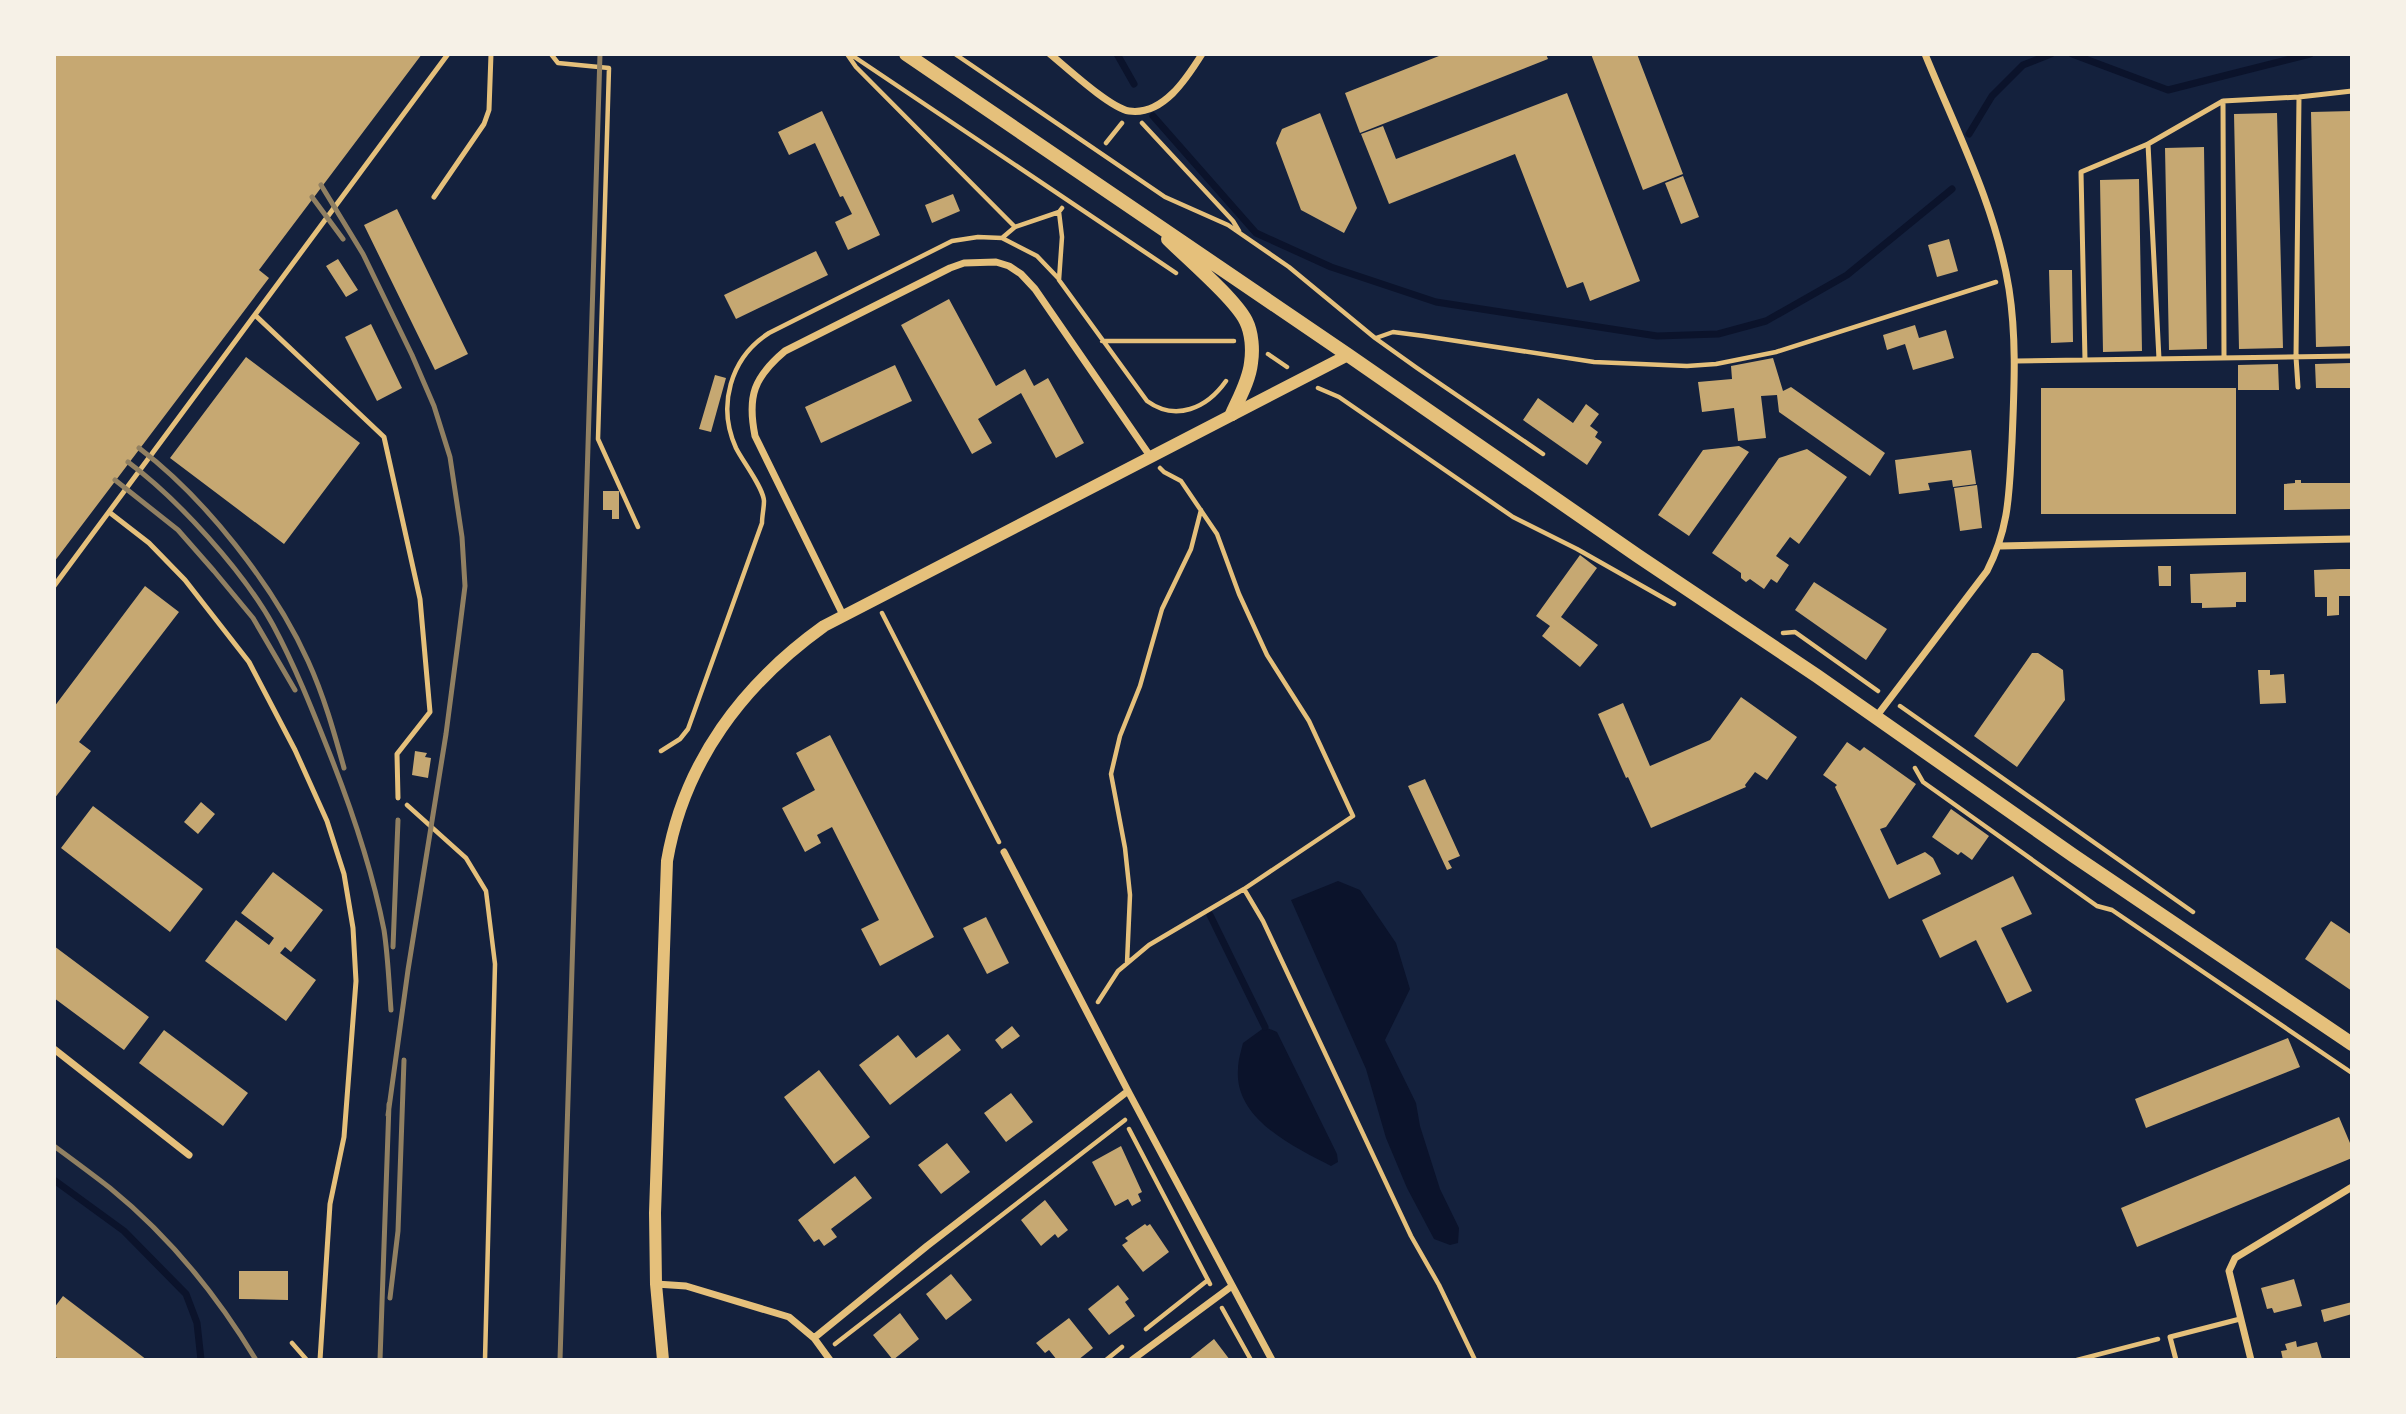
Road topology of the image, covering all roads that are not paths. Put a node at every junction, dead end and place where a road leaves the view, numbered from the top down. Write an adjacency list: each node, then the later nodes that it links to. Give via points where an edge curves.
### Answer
1 (448, 54): 13 (lane)
2 (491, 54): 11 (lane, via 489,110 484,124)
3 (906, 54): 12 (main road)
4 (1050, 54): 5 (street, via 1114,104 1131,111 1172,94)
5 (1202, 54)
6 (1924, 54): 20 (street, via 1992,218 2009,289)
7 (2352, 91): 8 (lane)
8 (2299, 97): 9 (lane); 16 (lane)
9 (2223, 101): 10 (lane); 17 (lane)
10 (2148, 144): 18 (lane); 19 (lane, via 2081,172)
11 (434, 197)
12 (1142, 214): 14 (main road); 22 (main road, via 1245,318 1252,362)
13 (255, 315): 24 (lane); 30 (lane, via 384,437 420,599 430,712 397,754)
14 (1348, 355): 22 (street); 29 (main road)
15 (2352, 356): 16 (lane)
16 (2296, 357): 17 (lane); 21 (lane)
17 (2224, 358): 18 (lane)
18 (2159, 359): 19 (lane)
19 (2085, 360): 20 (lane)
20 (2016, 361): 26 (street, via 2009,505)
21 (2298, 387)
22 (1232, 414): 23 (street)
23 (1150, 456): 28 (street); 28 (street, via 1035,289 1009,266 996,262 950,268 785,351 755,387 755,436)
24 (109, 512): 27 (lane); 41 (lane, via 149,543 185,580 249,662 327,821 344,874 356,981 344,1137 330,1204)
25 (2352, 539): 26 (street)
26 (2000, 546): 29 (street, via 1987,571)
27 (54, 586)
28 (843, 615): 37 (street, via 761,677 731,712 702,757 677,819 667,861 663,921)
29 (1875, 717): 32 (main road)
30 (398, 798)
31 (1004, 852): 34 (street)
32 (2352, 1044)
33 (54, 1049): 35 (street)
34 (1128, 1091): 38 (street); 40 (street)
35 (189, 1155)
36 (2352, 1187): 39 (street, via 2235,1258 2229,1271)
37 (656, 1283): 40 (street, via 686,1286 789,1317); 42 (street)
38 (1232, 1286): 44 (street); 45 (street)
39 (2240, 1319): 46 (lane, via 2170,1337); 47 (street)
40 (814, 1338): 43 (street)
41 (320, 1360)
42 (663, 1360)
43 (830, 1360)
44 (1132, 1360)
45 (1272, 1360)
46 (2176, 1360)
47 (2251, 1360)

